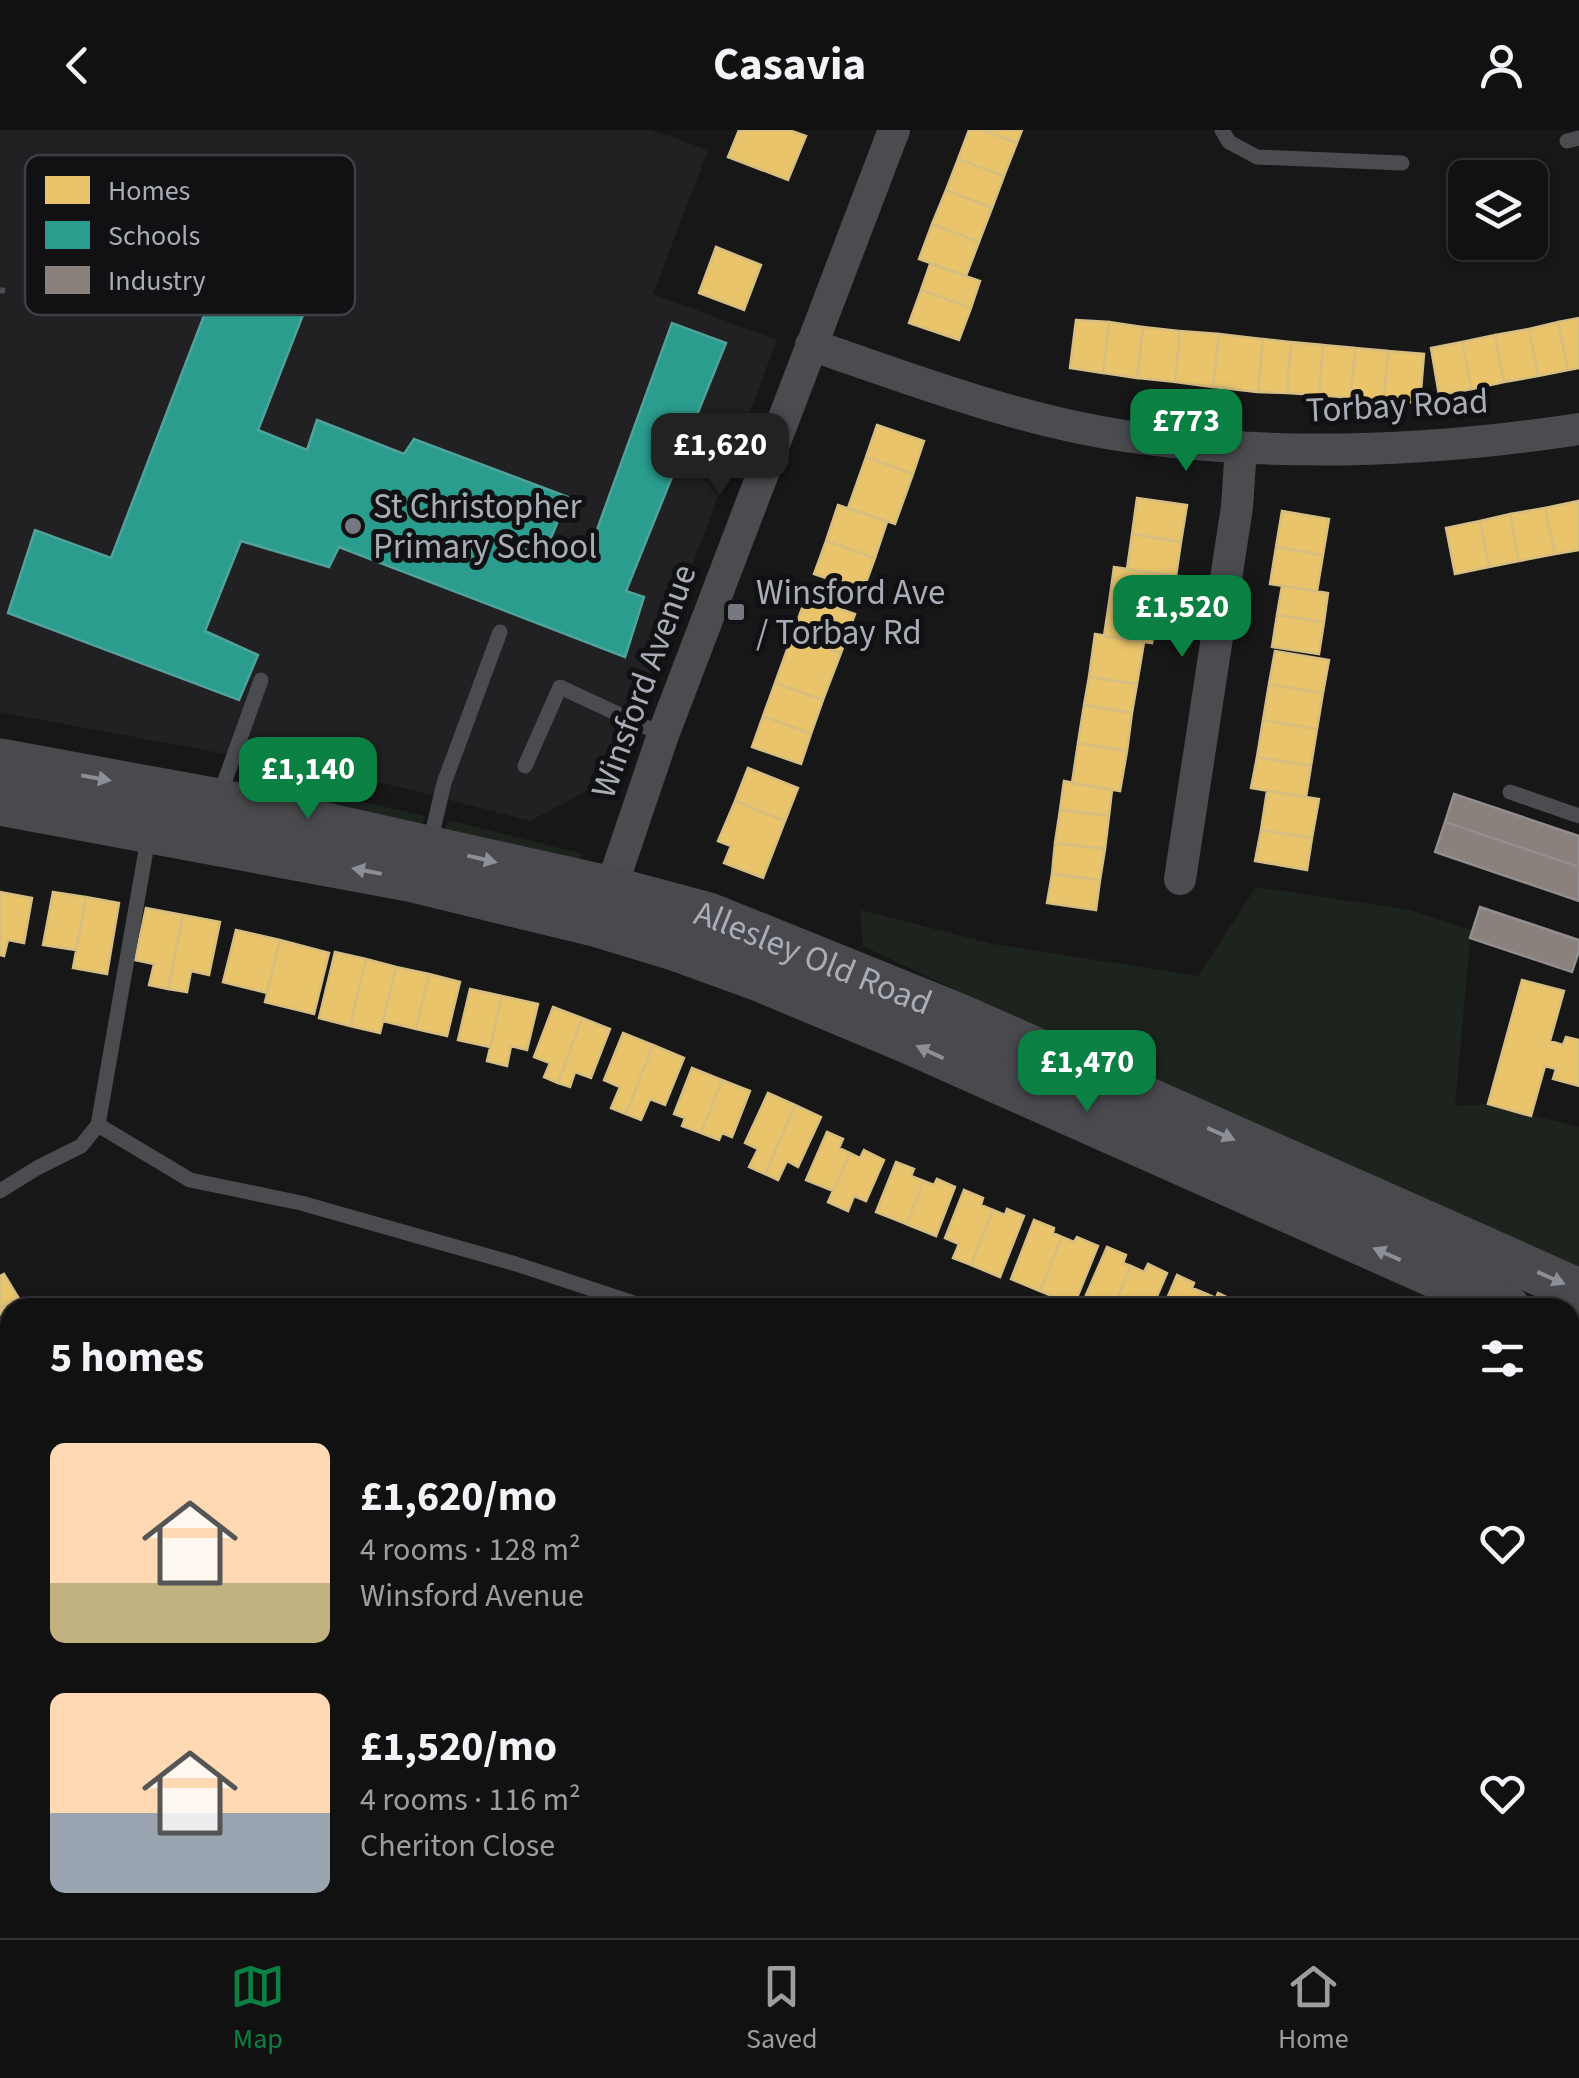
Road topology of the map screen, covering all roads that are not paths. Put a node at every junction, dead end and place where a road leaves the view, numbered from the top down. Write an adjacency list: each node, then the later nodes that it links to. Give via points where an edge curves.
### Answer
1 (894, 130): 4 (street, Winsford Avenue)
2 (1222, 130): 3 (lane, via 1229,142 1257,157)
3 (1402, 164)
4 (811, 345): 6 (street, Torbay Road, via 1063,423); 9 (street, Winsford Avenue)
5 (1579, 429): 6 (street, Torbay Road, via 1370,451)
6 (1241, 447): 18 (street)
7 (500, 632): 17 (lane, via 444,783)
8 (261, 680): 13 (lane)
9 (663, 735): 11 (lane, via 560,687); 19 (street, Winsford Avenue)
10 (0, 761): 13 (main road, Allesley Old Road, one-way to 13)
11 (525, 766)
12 (1510, 792): 15 (lane)
13 (218, 801): 17 (main road, Allesley Old Road)
14 (0, 803): 16 (main road, Allesley Old Road)
15 (1579, 816)
16 (150, 829): 19 (main road, Allesley Old Road, one-way to 16, via 412,880); 20 (lane)
17 (428, 847): 19 (main road, Allesley Old Road, one-way to 19)
18 (1180, 880)
19 (605, 907): 22 (main road, Allesley Old Road, via 709,915 838,965)
20 (98, 1126): 21 (lane, via 81,1146); 24 (lane, via 190,1180 301,1202)
21 (0, 1191)
22 (1470, 1267): 23 (main road, Allesley Old Road, one-way to 23); 25 (main road, Allesley Old Road)
23 (1579, 1290)
24 (616, 1298)
25 (1499, 1298)

